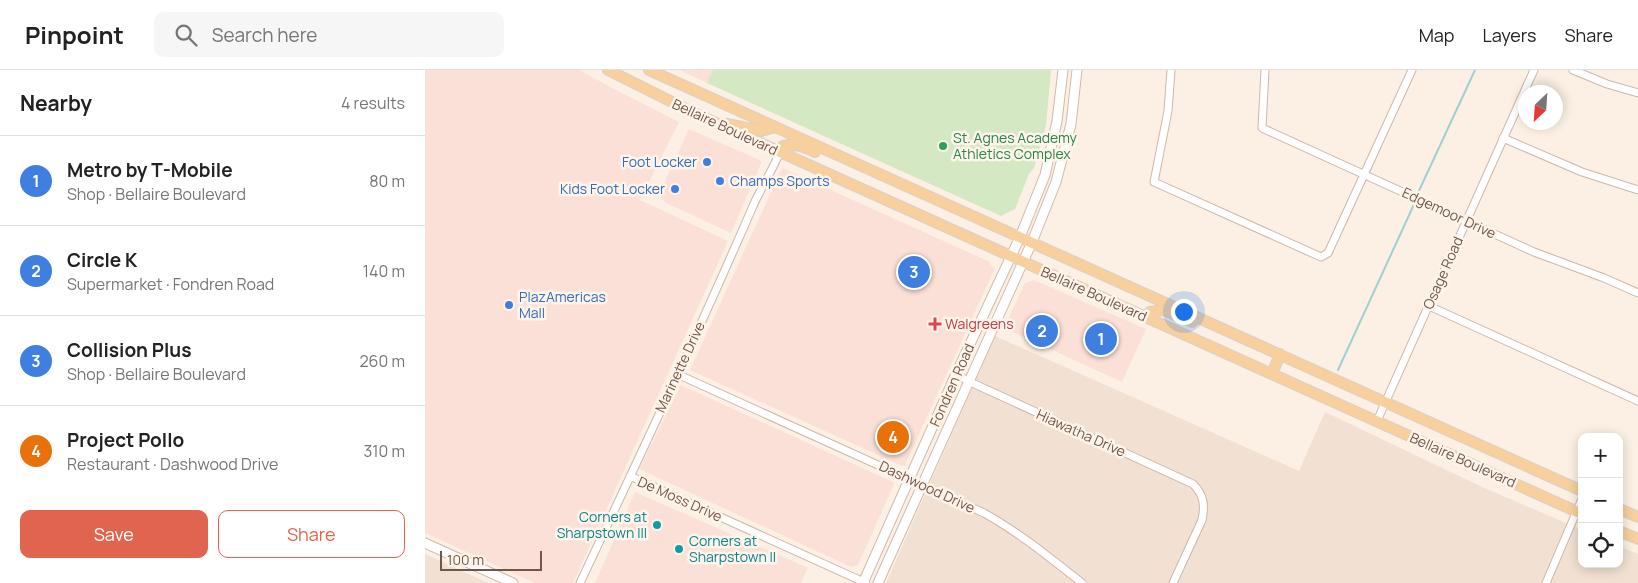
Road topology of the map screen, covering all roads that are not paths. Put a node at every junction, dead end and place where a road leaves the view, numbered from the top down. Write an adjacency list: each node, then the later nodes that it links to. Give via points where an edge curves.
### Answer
1 (608, 70): 13 (main road, Bellaire Boulevard)
2 (649, 70): 14 (main road, Bellaire Boulevard)
3 (1063, 70): 11 (main road, Fondren Road)
4 (1077, 70): 12 (main road, Fondren Road)
5 (1171, 70): 18 (street, via 1168,112 1154,182 1321,257 1328,253)
6 (1265, 70): 18 (street, Edgemoor Drive, via 1261,128)
7 (1412, 70): 18 (street)
8 (1534, 70): 15 (street, Osage Road)
9 (1573, 70): 10 (street)
10 (1638, 93)
11 (1057, 121): 12 (main road); 21 (main road, Fondren Road, via 1045,175)
12 (1071, 124): 22 (main road, Fondren Road, via 1056,182)
13 (721, 125): 14 (main road, via 728,123 761,131); 16 (main road, Bellaire Boulevard)
14 (775, 127): 17 (main road, Bellaire Boulevard)
15 (1503, 138): 19 (street, via 1582,172); 20 (street, Osage Road)
16 (780, 152): 17 (main road, via 783,146 793,145 833,159); 23 (main road, Bellaire Boulevard); 30 (street, Marinette Drive)
17 (851, 161): 21 (main road, Bellaire Boulevard)
18 (1365, 175): 20 (street, Edgemoor Drive)
19 (1638, 190)
20 (1466, 222): 25 (street, Edgemoor Drive); 26 (street, Osage Road)
21 (1020, 237): 22 (main road, Bellaire Boulevard); 23 (main road, Fondren Road)
22 (1032, 242): 24 (main road, Fondren Road); 28 (main road, Bellaire Boulevard)
23 (1011, 257): 24 (main road, Bellaire Boulevard); 31 (main road, Fondren Road)
24 (1023, 262): 27 (main road, Bellaire Boulevard); 33 (main road, Fondren Road)
25 (1638, 293)
26 (1429, 306): 34 (street); 35 (street, Osage Road)
27 (1145, 317): 28 (main road, via 1163,310 1195,323); 32 (main road, Bellaire Boulevard)
28 (1213, 324): 29 (main road, Bellaire Boulevard)
29 (1280, 354): 32 (main road); 35 (main road, Bellaire Boulevard)
30 (677, 374): 37 (street, Marinette Drive); 38 (street, Dashwood Drive)
31 (956, 374): 33 (street, Hiawatha Drive); 38 (main road, Fondren Road)
32 (1272, 374): 36 (main road, Bellaire Boulevard)
33 (968, 381): 39 (main road, Fondren Road); 53 (street, Hiawatha Drive, via 1186,481 1198,490 1204,510 1202,520)
34 (1638, 401)
35 (1385, 402): 36 (street, Osage Road); 40 (main road, Bellaire Boulevard)
36 (1377, 421): 42 (main road, Bellaire Boulevard)
37 (630, 476): 49 (street, Marinette Drive); 50 (street, De Moss Drive)
38 (910, 479): 39 (street, Dashwood Drive); 50 (main road, Fondren Road)
39 (922, 485): 51 (main road, Fondren Road); 52 (street, Dashwood Drive, via 1002,523)
40 (1578, 490)
41 (1623, 510): 44 (main road)
42 (1578, 512)
43 (1578, 514): 54 (street)
44 (1638, 517)
45 (1623, 533): 46 (main road)
46 (1638, 539)
47 (425, 543): 48 (main road)
48 (511, 583)
49 (580, 583)
50 (864, 583)
51 (878, 583)
52 (1082, 583)
53 (1173, 583)
54 (1546, 583)

